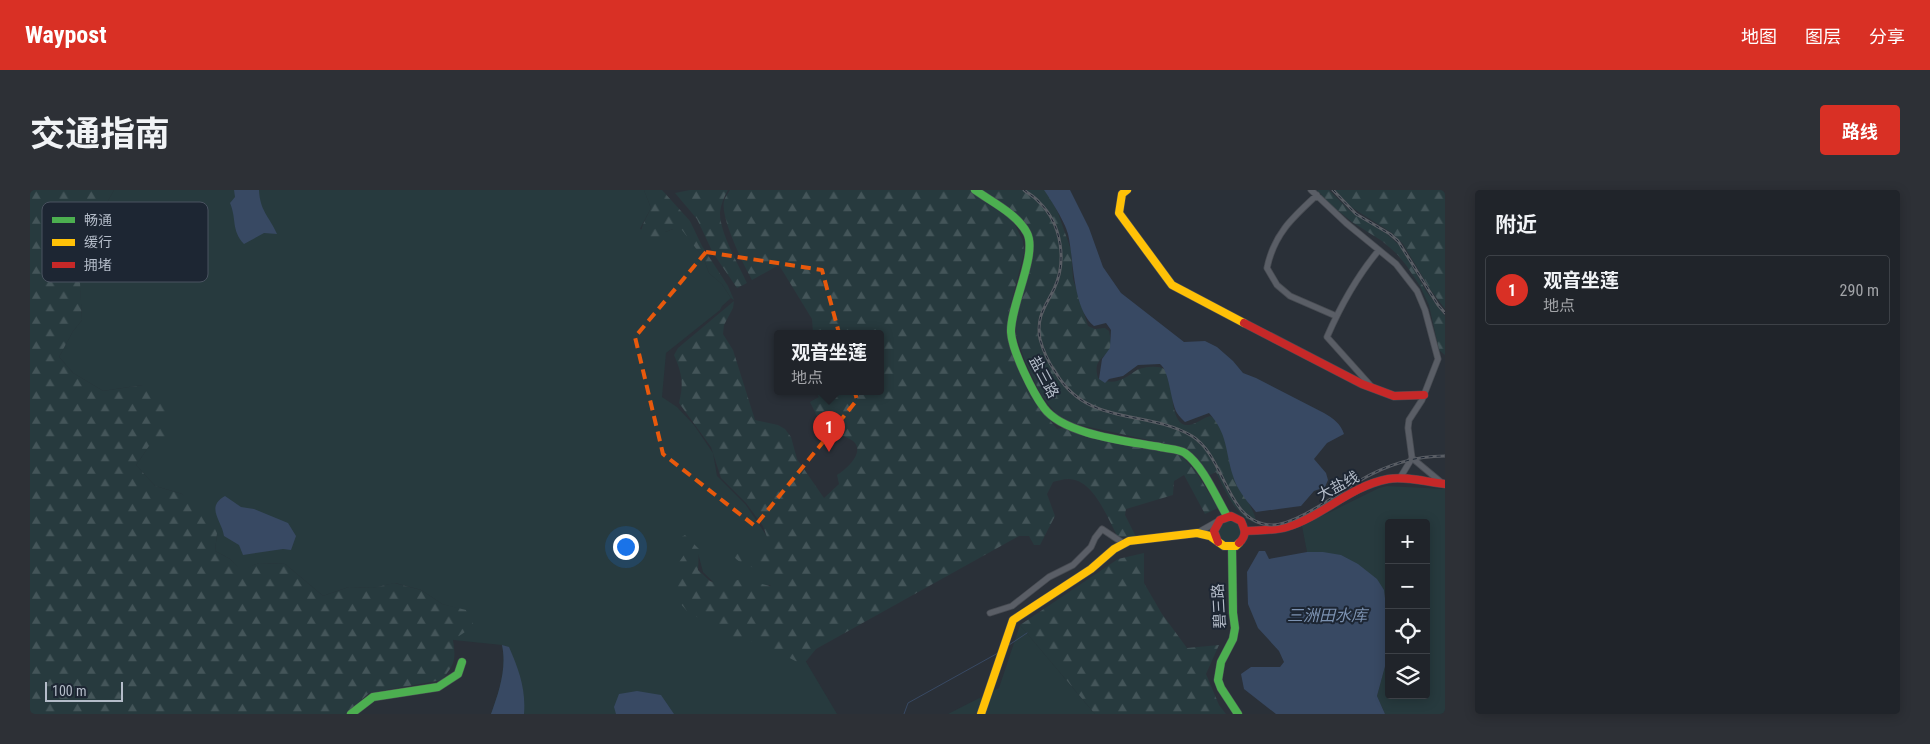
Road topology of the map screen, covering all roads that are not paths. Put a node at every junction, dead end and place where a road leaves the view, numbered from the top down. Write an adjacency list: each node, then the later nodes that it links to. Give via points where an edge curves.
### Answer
1 (975, 190): 12 (main road, 盐三路, via 1018,221 1028,235 1030,254 1012,317 1011,334 1018,359 1044,408 1056,420 1076,430 1184,452 1197,465)
2 (1127, 190): 7 (main road, via 1122,194 1119,213 1172,285)
3 (1311, 190): 4 (street)
4 (1317, 195): 5 (street); 6 (street, via 1280,234 1270,252 1267,268 1290,296)
5 (1379, 250): 6 (street); 8 (street, via 1408,278 1425,310 1438,360)
6 (1336, 316): 7 (street, via 1327,337)
7 (1372, 388): 8 (main road, via 1394,396)
8 (1424, 395): 9 (street, via 1409,420)
9 (1412, 458): 10 (street); 11 (street)
10 (1400, 478): 11 (main road, 大盐线); 13 (main road, 大盐线, via 1373,483 1289,526)
11 (1444, 484)
12 (1223, 518): 13 (main road, via 1234,517 1241,521); 14 (street); 15 (main road, via 1214,531)
13 (1245, 530): 17 (main road, via 1242,541)
14 (1197, 532): 15 (main road); 16 (main road)
15 (1218, 542): 17 (main road)
16 (1123, 543): 18 (street, via 1102,529 1091,547 1073,565 1049,577 1012,606); 21 (main road, via 1091,569 1014,620)
17 (1232, 547): 22 (main road, 碧三路, via 1236,628 1234,639 1221,662 1218,680)
18 (990, 614)
19 (462, 662): 20 (main road, via 458,674 438,687 374,696)
20 (351, 714)
21 (981, 714)
22 (1238, 714)

